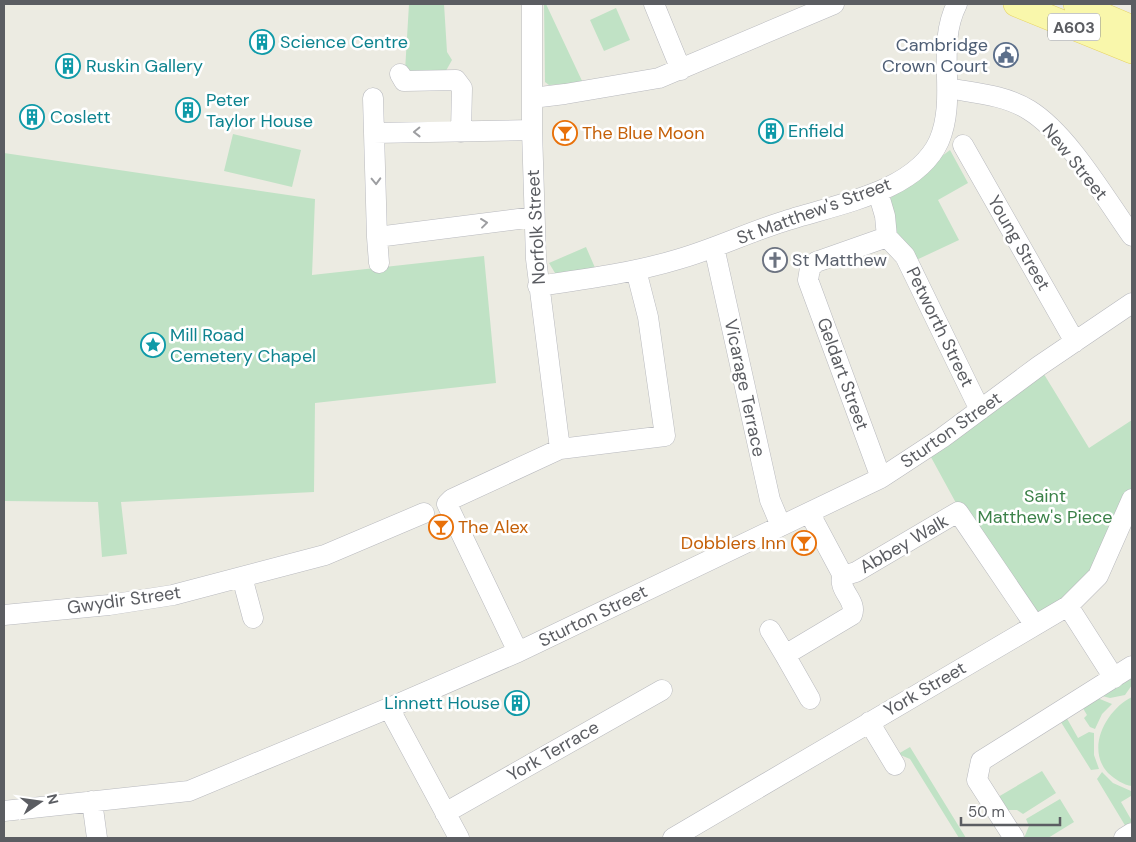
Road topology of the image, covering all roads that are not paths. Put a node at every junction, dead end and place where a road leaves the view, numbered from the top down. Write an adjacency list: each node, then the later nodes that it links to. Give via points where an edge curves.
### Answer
1 (532, 4): 13 (street, Norfolk Street)
2 (654, 4): 9 (street)
3 (834, 4): 9 (street)
4 (956, 4): 11 (street, St Matthew's Street, via 945,48)
5 (1016, 4): 8 (main road, A603)
6 (1076, 4): 7 (main road, A603)
7 (1132, 28)
8 (1132, 51)
9 (681, 70): 13 (street, via 650,80)
10 (400, 74): 15 (street, via 404,81 456,80 462,88)
11 (948, 88): 18 (street, St Matthew's Street, via 943,126 928,157 895,184); 20 (street, New Street, via 1009,101 1046,123 1067,146)
12 (373, 98): 16 (street)
13 (532, 98): 14 (street, Norfolk Street)
14 (532, 130): 15 (street); 19 (street, Norfolk Street)
15 (461, 132): 16 (street, one-way to 16)
16 (374, 133): 21 (street, one-way to 21)
17 (963, 145): 28 (street, Young Street)
18 (878, 192): 22 (street); 23 (street, St Matthew's Street)
19 (534, 217): 21 (street, one-way to 19); 26 (street, Norfolk Street)
20 (1132, 236)
21 (377, 237): 24 (street)
22 (888, 237): 29 (street, Petworth Street, via 905,256); 31 (street, Geldart Street, via 816,262 810,268 808,280)
23 (714, 247): 25 (street, St Matthew's Street); 35 (street, Vicarage Terrace, via 770,500)
24 (379, 263)
25 (636, 270): 26 (street, St Matthew's Street); 30 (street, via 648,317 666,436)
26 (538, 286): 30 (street, Norfolk Street)
27 (1132, 303): 28 (street, Sturton Street)
28 (1075, 342): 29 (street, Sturton Street)
29 (980, 410): 31 (street, Sturton Street)
30 (560, 449): 43 (street, via 447,504)
31 (881, 478): 34 (street, Sturton Street)
32 (1132, 499): 38 (street, York Street, via 1098,576)
33 (424, 514): 37 (street, Gwydir Street, via 325,556)
34 (810, 514): 35 (street, Sturton Street); 36 (street, Abbey Walk)
35 (781, 526): 43 (street, Sturton Street)
36 (843, 574): 41 (street, Abbey Walk, via 851,575 958,512); 44 (street, via 840,580 852,604 852,615)
37 (242, 577): 39 (street, Gwydir Street, via 165,597); 40 (street)
38 (1068, 606): 41 (street, York Street); 46 (street)
39 (4, 615)
40 (253, 618)
41 (1034, 624): 50 (street, York Street)
42 (770, 630): 44 (street)
43 (518, 652): 49 (street, Sturton Street)
44 (784, 656): 48 (street)
45 (1132, 666): 46 (street)
46 (1114, 678): 59 (street, via 981,761 977,780)
47 (662, 690): 54 (street, York Terrace)
48 (810, 698)
49 (389, 708): 52 (street, Sturton Street, via 189,791); 54 (street)
50 (869, 722): 51 (street); 58 (street, York Street)
51 (895, 765)
52 (92, 801): 53 (street, Sturton Street); 56 (street)
53 (4, 811)
54 (445, 813): 57 (street)
55 (1132, 833): 60 (street)
56 (97, 838)
57 (459, 838)
58 (673, 838)
59 (1014, 838)
60 (1124, 838)

